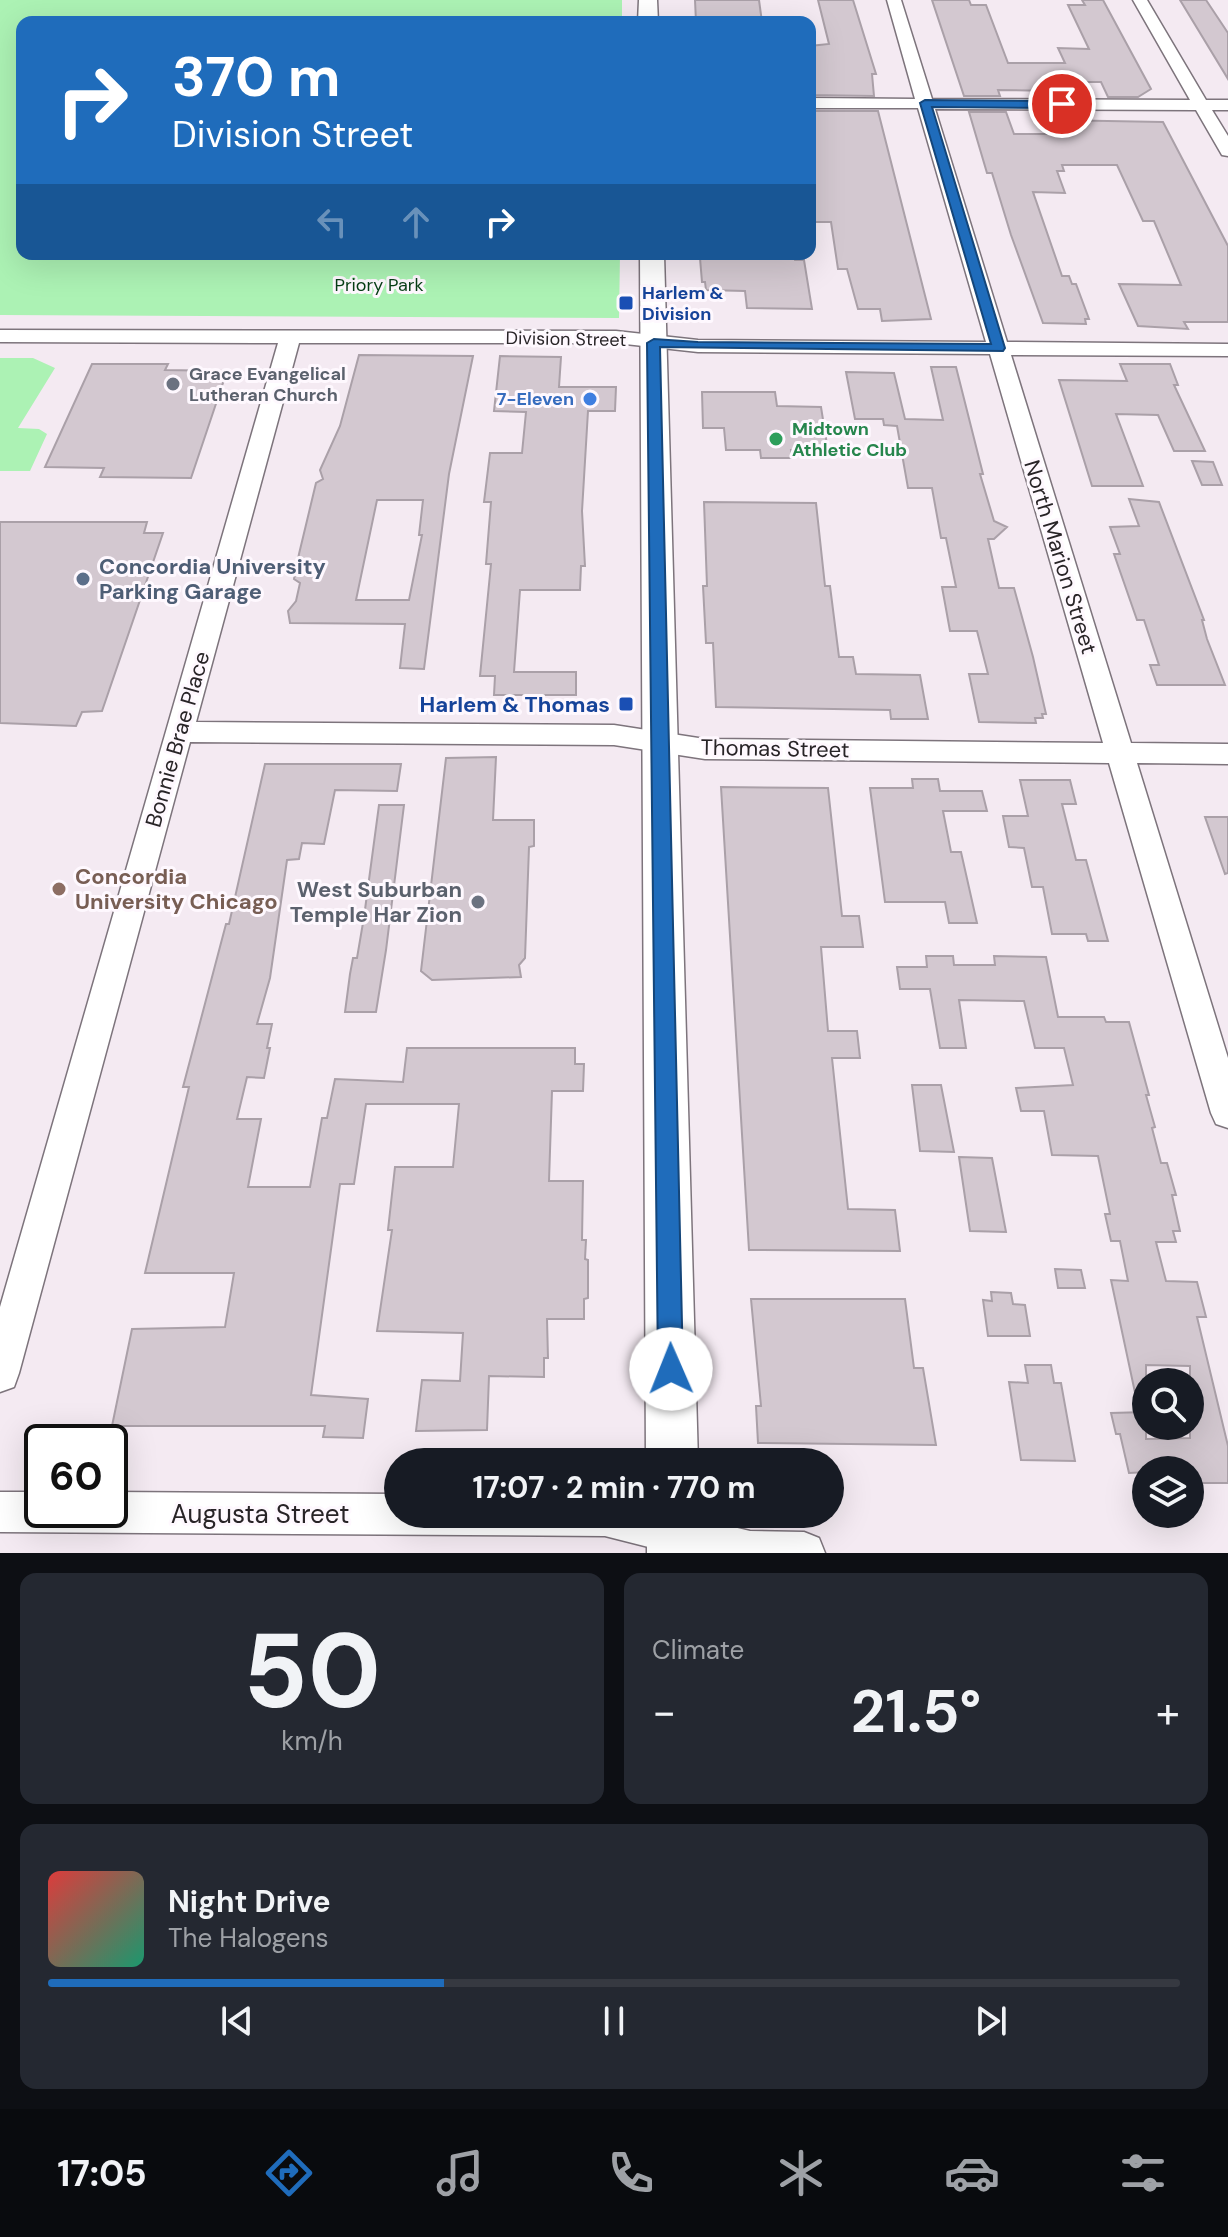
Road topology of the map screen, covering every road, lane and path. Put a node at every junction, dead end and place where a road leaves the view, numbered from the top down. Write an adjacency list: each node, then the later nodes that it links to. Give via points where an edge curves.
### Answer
1 (894, 0): 4 (street, North Marion Street)
2 (1140, 0): 5 (street)
3 (816, 103): 4 (street)
4 (925, 103): 5 (street); 12 (street, North Marion Street)
5 (1201, 105): 6 (street); 7 (street)
6 (1228, 105)
7 (1228, 151)
8 (652, 260): 11 (main road)
9 (0, 336): 10 (street, Division Street)
10 (290, 337): 11 (street, Division Street, via 616,337); 14 (street, Bonnie Brae Place)
11 (654, 343): 12 (street, Division Street); 15 (main road)
12 (999, 348): 13 (street, Division Street); 16 (street, North Marion Street)
13 (1228, 350)
14 (179, 732): 15 (street, Thomas Street, via 614,735); 19 (street, Bonnie Brae Place)
15 (660, 742): 16 (street, Thomas Street, via 705,749); 20 (main road)
16 (1120, 753): 17 (street, Thomas Street); 18 (street, North Marion Street)
17 (1228, 754)
18 (1228, 1113)
19 (0, 1373)
20 (672, 1448)
21 (0, 1512): 22 (street, Augusta Street, via 605,1516)
22 (673, 1533): 23 (street, Augusta Street, via 750,1552)
23 (804, 1553)

